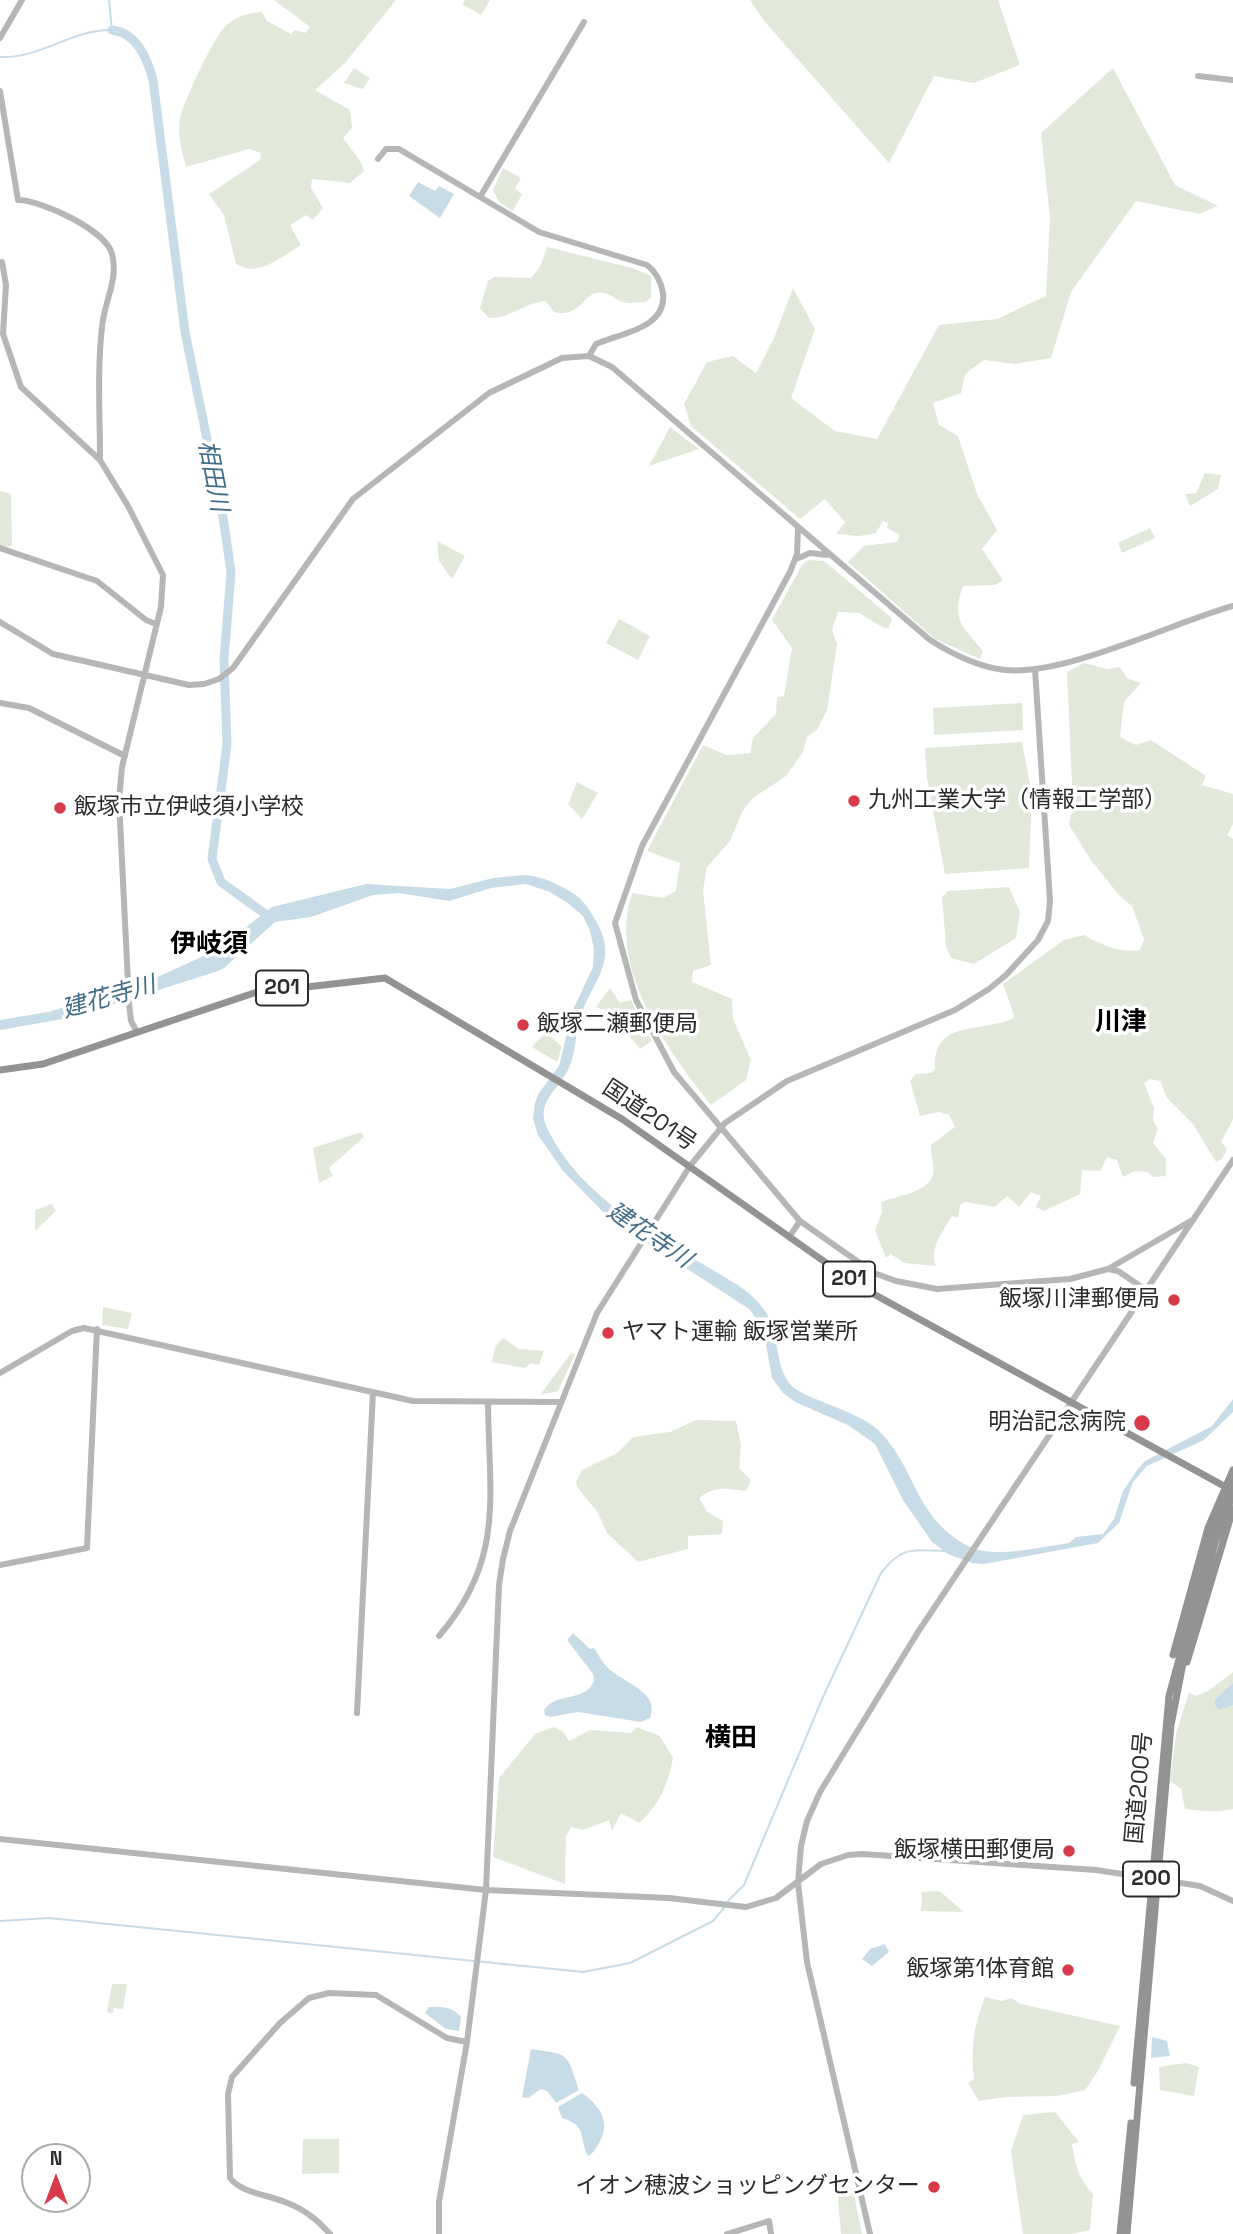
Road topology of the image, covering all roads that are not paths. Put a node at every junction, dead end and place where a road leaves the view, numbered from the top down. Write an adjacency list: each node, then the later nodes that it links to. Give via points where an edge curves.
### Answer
1 (22, 0): 3 (street)
2 (584, 22): 8 (street)
3 (0, 38)
4 (1198, 76): 5 (street)
5 (1233, 79)
6 (0, 91): 12 (street, via 18,200 52,207 108,244 113,256 111,291 102,325)
7 (378, 159): 8 (street, via 386,149 399,149)
8 (480, 197): 11 (street, via 539,232 634,260 654,271 664,300 656,318 596,344)
9 (2, 262): 10 (street)
10 (3, 285): 12 (street, via 3,334 21,387)
11 (589, 356): 13 (street, via 611,367); 21 (street, via 562,358 489,393 353,499 228,673 190,685)
12 (100, 460): 19 (street, via 161,569 164,588)
13 (797, 528): 15 (street); 16 (street)
14 (0, 548): 19 (street, via 97,581)
15 (831, 556): 16 (street, via 810,553); 20 (street, via 947,651 1006,670)
16 (796, 559): 26 (street, via 642,846 615,923 645,1017 674,1072)
17 (1233, 606): 20 (street)
18 (0, 622): 21 (street, via 53,654)
19 (156, 624): 21 (street)
20 (1035, 669): 26 (street, via 1050,901 1048,921 1038,940 1006,975 955,1010 787,1081)
21 (144, 675): 23 (street)
22 (0, 703): 23 (street, via 29,708)
23 (125, 756): 24 (street, via 119,800 129,1003)
24 (136, 1030): 25 (highway, 国道201号 / 201, via 43,1064); 28 (highway, 国道201号 / 201, via 254,993 385,978 622,1119)
25 (0, 1070)
26 (721, 1128): 28 (street); 30 (street)
27 (1233, 1160): 29 (street)
28 (690, 1166): 31 (highway, 国道201号 / 201); 37 (street, via 597,1313)
29 (1194, 1219): 32 (street); 33 (street)
30 (800, 1222): 31 (street); 32 (street, via 874,1273 923,1288 1012,1285 1070,1279)
31 (789, 1237): 38 (highway, 国道201号 / 201, via 859,1286)
32 (1108, 1269): 33 (street)
33 (1146, 1290): 38 (street)
34 (97, 1329): 35 (street, via 72,1331); 36 (street); 46 (street, via 87,1548)
35 (0, 1373)
36 (373, 1392): 39 (street, via 422,1403); 50 (street)
37 (559, 1402): 39 (street); 57 (street, via 510,1531 499,1585)
38 (1070, 1402): 42 (highway, 国道201号 / 201); 53 (street, via 820,1792)
39 (488, 1403): 47 (street, via 490,1514 484,1561 460,1612)
40 (1233, 1470): 42 (highway)
41 (1233, 1480): 45 (highway, 国道200号 / 200, bridge)
42 (1224, 1486): 43 (highway, 国道201号 / 201); 51 (highway, via 1174,1651 1164,1703)
43 (1233, 1492): 45 (highway, 国道200号 / 200, bridge)
44 (1233, 1509): 49 (highway)
45 (1216, 1531): 51 (highway, 国道200号 / 200, via 1172,1678)
46 (0, 1565)
47 (439, 1636)
48 (1198, 1656): 49 (highway)
49 (1186, 1666): 51 (highway)
50 (357, 1713)
51 (1166, 1745): 55 (highway, 国道200号 / 200)
52 (0, 1839): 57 (street)
53 (800, 1854): 54 (street, via 806,1865); 56 (street)
54 (817, 1867): 55 (street, via 862,1854); 56 (street)
55 (1154, 1878): 58 (street, via 1200,1886); 65 (highway, 国道200号 / 200); 66 (highway, 国道200号 / 200)
56 (798, 1883): 57 (street, via 768,1902 735,1907 669,1898); 64 (street, via 815,2002)
57 (486, 1890): 59 (street)
58 (1233, 1901)
59 (467, 2042): 60 (street, via 447,2038 376,1995 318,1994 301,2004 235,2071 228,2094 230,2178 243,2188 289,2203); 61 (street, via 443,2173)
60 (330, 2234)
61 (439, 2234)
62 (727, 2234): 63 (street, via 769,2221)
63 (771, 2234)
64 (870, 2234)
65 (1120, 2234)
66 (1127, 2234)

